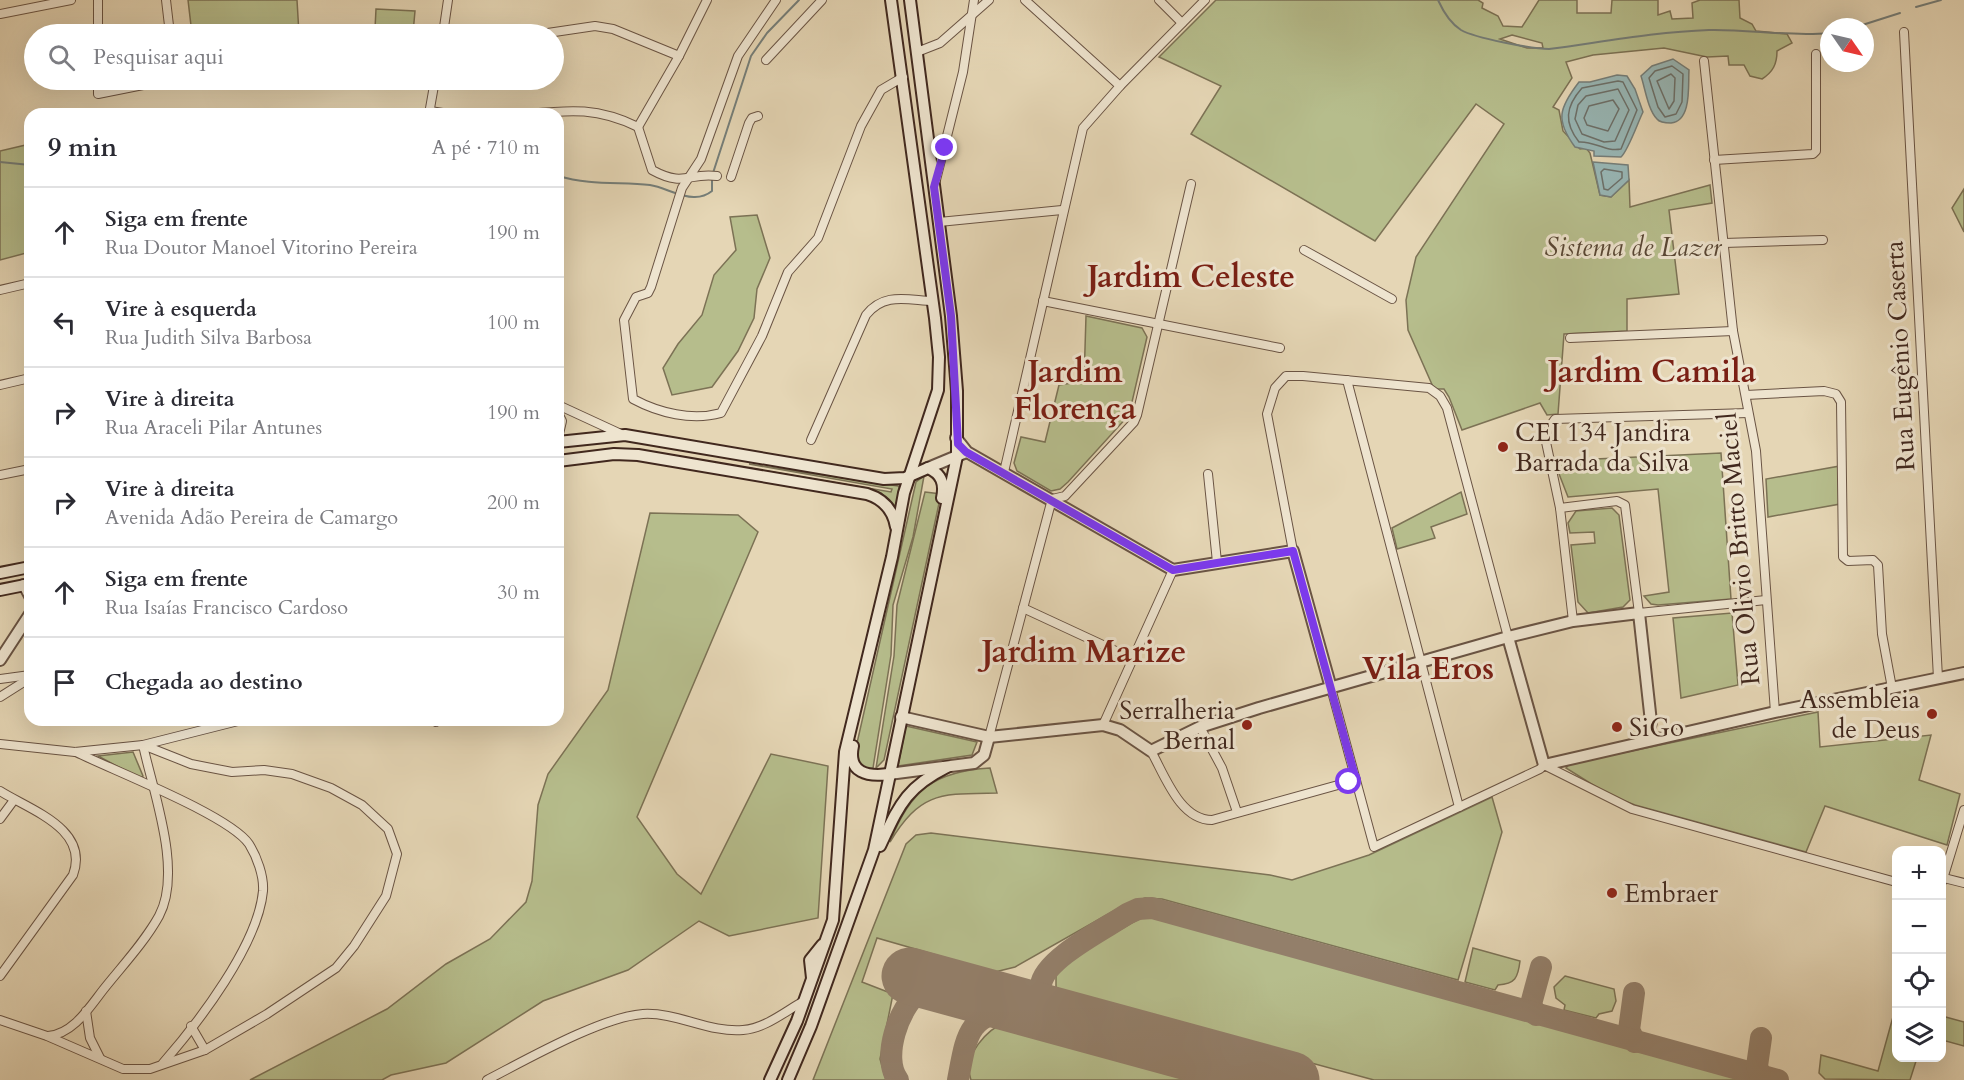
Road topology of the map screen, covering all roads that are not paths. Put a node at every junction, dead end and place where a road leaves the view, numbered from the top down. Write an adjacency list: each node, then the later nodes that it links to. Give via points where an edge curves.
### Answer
1 (71, 0): 15 (street)
2 (98, 0): 19 (street)
3 (166, 0): 20 (street)
4 (448, 0): 21 (street)
5 (707, 0): 26 (street)
6 (776, 0): 44 (street, via 738,56 701,159)
7 (822, 0): 27 (street)
8 (891, 0): 29 (main road)
9 (910, 0): 24 (main road)
10 (974, 0): 17 (street)
11 (989, 0): 17 (street)
12 (1025, 0): 30 (street)
13 (1159, 0): 18 (street)
14 (1205, 0): 18 (street)
15 (50, 2): 16 (street)
16 (0, 14)
17 (972, 16): 24 (street, via 940,43); 39 (street)
18 (1182, 23): 30 (street)
19 (98, 24)
20 (169, 24)
21 (444, 24)
22 (564, 31): 26 (street, via 595,26 613,29)
23 (1904, 32): 104 (street, Rua Eugênio Caserta)
24 (917, 52): 38 (main road)
25 (1816, 54): 40 (street, via 1816,151)
26 (680, 57): 37 (street)
27 (766, 60)
28 (1704, 61): 40 (street, Rua Olivio Britto Maciel)
29 (903, 77): 44 (street, via 881,90 861,126 818,238 788,272 762,336 721,413 703,416 671,413 633,399 624,320 636,297 651,287); 54 (main road)
30 (1120, 86): 46 (street, via 1083,128)
31 (98, 90): 32 (street, via 98,94)
32 (118, 90)
33 (433, 90): 34 (street)
34 (430, 108)
35 (564, 110): 37 (street, via 609,115)
36 (758, 117): 42 (street, via 749,123)
37 (638, 127): 44 (street, via 652,170)
38 (929, 146): 39 (street, via 934,152); 45 (main road)
39 (945, 148): 45 (street)
40 (1714, 160): 49 (street, Rua Olivio Britto Maciel)
41 (717, 176): 44 (street, via 703,174)
42 (730, 177)
43 (1191, 184): 56 (street)
44 (684, 185)
45 (934, 187): 47 (main road)
46 (1062, 210): 47 (street); 55 (street)
47 (939, 222): 69 (main road, via 953,346 956,438)
48 (1823, 240): 49 (street)
49 (1724, 243): 57 (street, Rua Olivio Britto Maciel)
50 (1305, 250): 53 (street)
51 (24, 285): 52 (street)
52 (0, 290)
53 (1392, 299)
54 (933, 301): 68 (street, via 891,299 873,307); 70 (main road, via 938,390)
55 (1043, 301): 56 (street); 76 (street)
56 (1158, 325): 59 (street); 81 (street, via 1134,422 1065,496)
57 (1733, 331): 58 (street); 63 (street, Rua Olivio Britto Maciel)
58 (1570, 338)
59 (1280, 348)
60 (24, 379): 62 (street)
61 (1347, 380): 84 (street, via 1287,376 1275,388 1267,414); 97 (street, via 1429,388 1440,396 1447,408); 101 (street)
62 (0, 385)
63 (1746, 395): 65 (street, Rua Olivio Britto Maciel); 108 (street, via 1824,391 1836,394 1841,402 1843,557 1848,561 1873,560 1878,566 1882,633)
64 (564, 408): 66 (street)
65 (1748, 413): 82 (street, via 1555,419 1546,442); 92 (street, Rua Olivio Britto Maciel, via 1756,452)
66 (625, 435): 67 (main road); 80 (main road)
67 (564, 440)
68 (811, 440)
69 (962, 454): 73 (main road); 76 (main road); 109 (main road)
70 (916, 458): 79 (main road); 80 (main road, via 903,472)
71 (564, 460): 83 (main road, via 605,454 638,455 867,494 891,509)
72 (0, 468): 75 (street)
73 (928, 468): 79 (main road); 109 (main road, via 940,477 944,487 909,651)
74 (24, 470): 75 (street)
75 (13, 472): 78 (street)
76 (1004, 472): 81 (main road)
77 (1208, 474): 85 (street)
78 (0, 475)
79 (910, 477): 80 (main road); 83 (main road)
80 (887, 479)
81 (1052, 499): 87 (main road); 93 (street)
82 (1560, 508): 94 (street, via 1617,501 1626,505); 95 (street)
83 (897, 533): 98 (main road)
84 (1293, 551): 85 (main road); 107 (main road)
85 (1217, 562): 87 (main road)
86 (24, 568): 88 (main road)
87 (1173, 570): 99 (street)
88 (0, 573): 89 (main road)
89 (24, 582)
90 (24, 585): 91 (main road)
91 (0, 590)
92 (1766, 600): 94 (street); 111 (street, Rua Olivio Britto Maciel)
93 (1023, 608): 99 (street); 119 (street)
94 (1639, 613): 95 (main road); 113 (main road)
95 (1573, 621): 97 (main road, via 1520,634)
96 (24, 622): 100 (main road)
97 (1509, 642): 101 (main road); 127 (main road)
98 (870, 646): 130 (main road, via 851,754 854,766); 145 (main road, via 845,752 833,920)
99 (1133, 659): 114 (street)
100 (0, 660)
101 (1420, 663): 107 (main road); 135 (street)
102 (1964, 673): 104 (main road)
103 (24, 677): 105 (street)
104 (1938, 678): 108 (main road)
105 (0, 679)
106 (24, 680): 110 (street)
107 (1331, 688): 116 (main road); 131 (street)
108 (1892, 688): 111 (main road)
109 (905, 696): 112 (main road)
110 (0, 697)
111 (1775, 712): 118 (main road)
112 (901, 717): 117 (main road); 125 (main road)
113 (1651, 722): 118 (main road, via 1658,730); 120 (main road)
114 (1103, 725): 119 (main road); 123 (main road, via 1120,730)
115 (218, 726): 122 (street)
116 (1200, 727): 123 (main road); 137 (street, via 1222,768)
117 (973, 734): 119 (main road); 126 (main road, via 984,744)
118 (1672, 735): 120 (main road)
119 (989, 737): 126 (main road)
120 (1641, 742): 127 (main road)
121 (0, 744): 124 (street)
122 (143, 745): 124 (street); 132 (street); 152 (street, via 191,764 232,772 264,770 292,774 331,788 362,805 388,829 397,854 386,896 354,946 329,974)
123 (1151, 751): 137 (street, via 1185,809 1201,820)
124 (75, 752): 132 (street)
125 (893, 753): 129 (main road); 130 (main road, via 886,767)
126 (984, 755): 128 (main road, via 974,763)
127 (1544, 765): 135 (street); 141 (street, via 1632,809)
128 (947, 767): 129 (main road); 140 (main road, via 917,784 899,804)
129 (889, 774): 130 (main road); 140 (main road)
130 (873, 776)
131 (1356, 780): 135 (street, via 1374,847); 137 (street)
132 (152, 787): 147 (street, via 167,854 166,895 146,937); 150 (street, via 233,830 248,843 260,869 263,891 243,951)
133 (0, 791): 134 (street)
134 (14, 800): 138 (street); 144 (street, via 65,831 77,858 73,875)
135 (1458, 807)
136 (1964, 810): 139 (street)
137 (1237, 812)
138 (0, 819)
139 (1946, 870)
140 (865, 880): 157 (main road)
141 (1892, 881)
142 (1946, 881): 143 (street)
143 (1964, 884)
144 (0, 976)
145 (804, 1001): 146 (street); 149 (main road)
146 (787, 1010): 149 (street); 155 (street, via 768,1023 744,1030 642,1014 557,1044)
147 (86, 1011): 151 (street, via 63,1032); 153 (street, via 90,1038)
148 (0, 1020): 151 (street)
149 (797, 1021): 156 (main road)
150 (191, 1026): 152 (street); 154 (street)
151 (47, 1036): 153 (street)
152 (205, 1050): 154 (street)
153 (101, 1060): 154 (street, via 140,1071)
154 (161, 1065)
155 (487, 1080)
156 (770, 1080)
157 (788, 1080)

